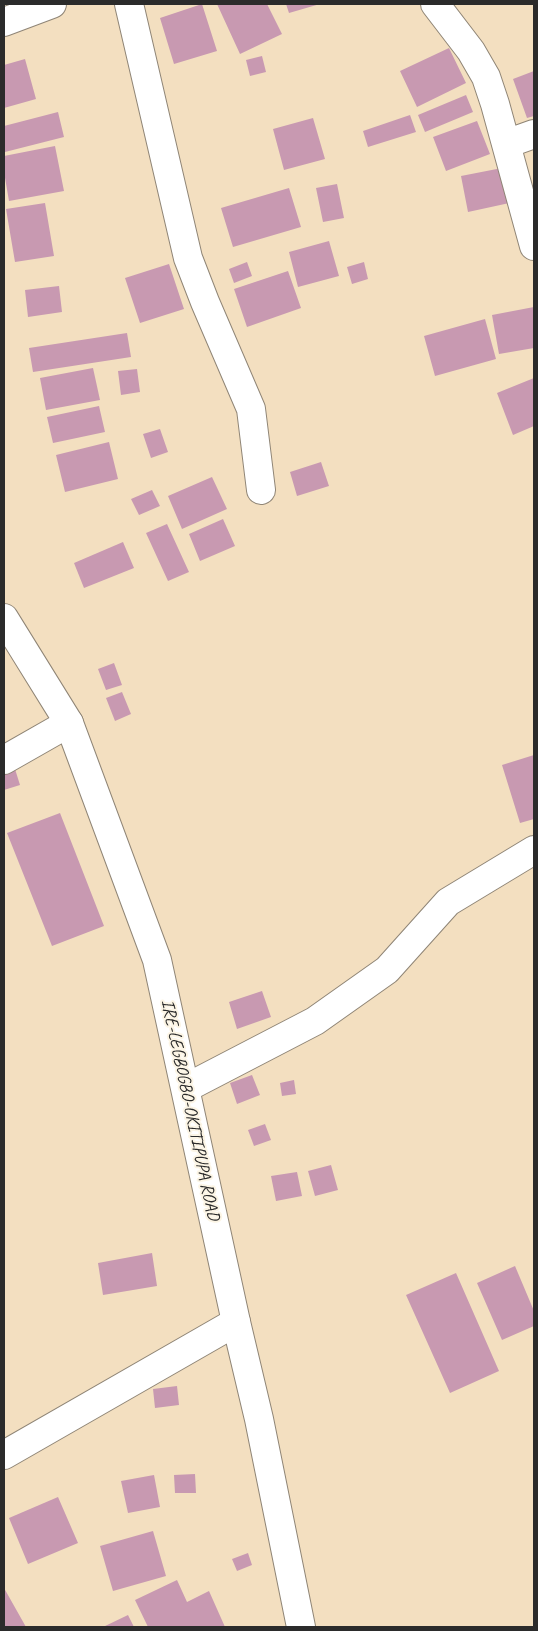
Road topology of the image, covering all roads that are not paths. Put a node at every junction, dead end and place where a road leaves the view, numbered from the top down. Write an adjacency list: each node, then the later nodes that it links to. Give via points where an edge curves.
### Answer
1 (52, 4): 4 (street)
2 (129, 4): 8 (street, via 188,258 251,409)
3 (435, 4): 6 (street, via 486,77)
4 (4, 22)
5 (534, 134): 6 (street)
6 (506, 144): 7 (street)
7 (534, 246)
8 (261, 490)
9 (4, 618): 10 (street, IRE-LEGBOGBO-OKITIPUPA ROAD)
10 (70, 723): 11 (street); 13 (street, IRE-LEGBOGBO-OKITIPUPA ROAD, via 157,960)
11 (4, 760)
12 (534, 850): 13 (street, via 448,902 387,970 314,1021)
13 (186, 1088): 14 (street, IRE-LEGBOGBO-OKITIPUPA ROAD)
14 (236, 1322): 15 (street); 16 (street, IRE-LEGBOGBO-OKITIPUPA ROAD)
15 (4, 1455)
16 (301, 1627)

